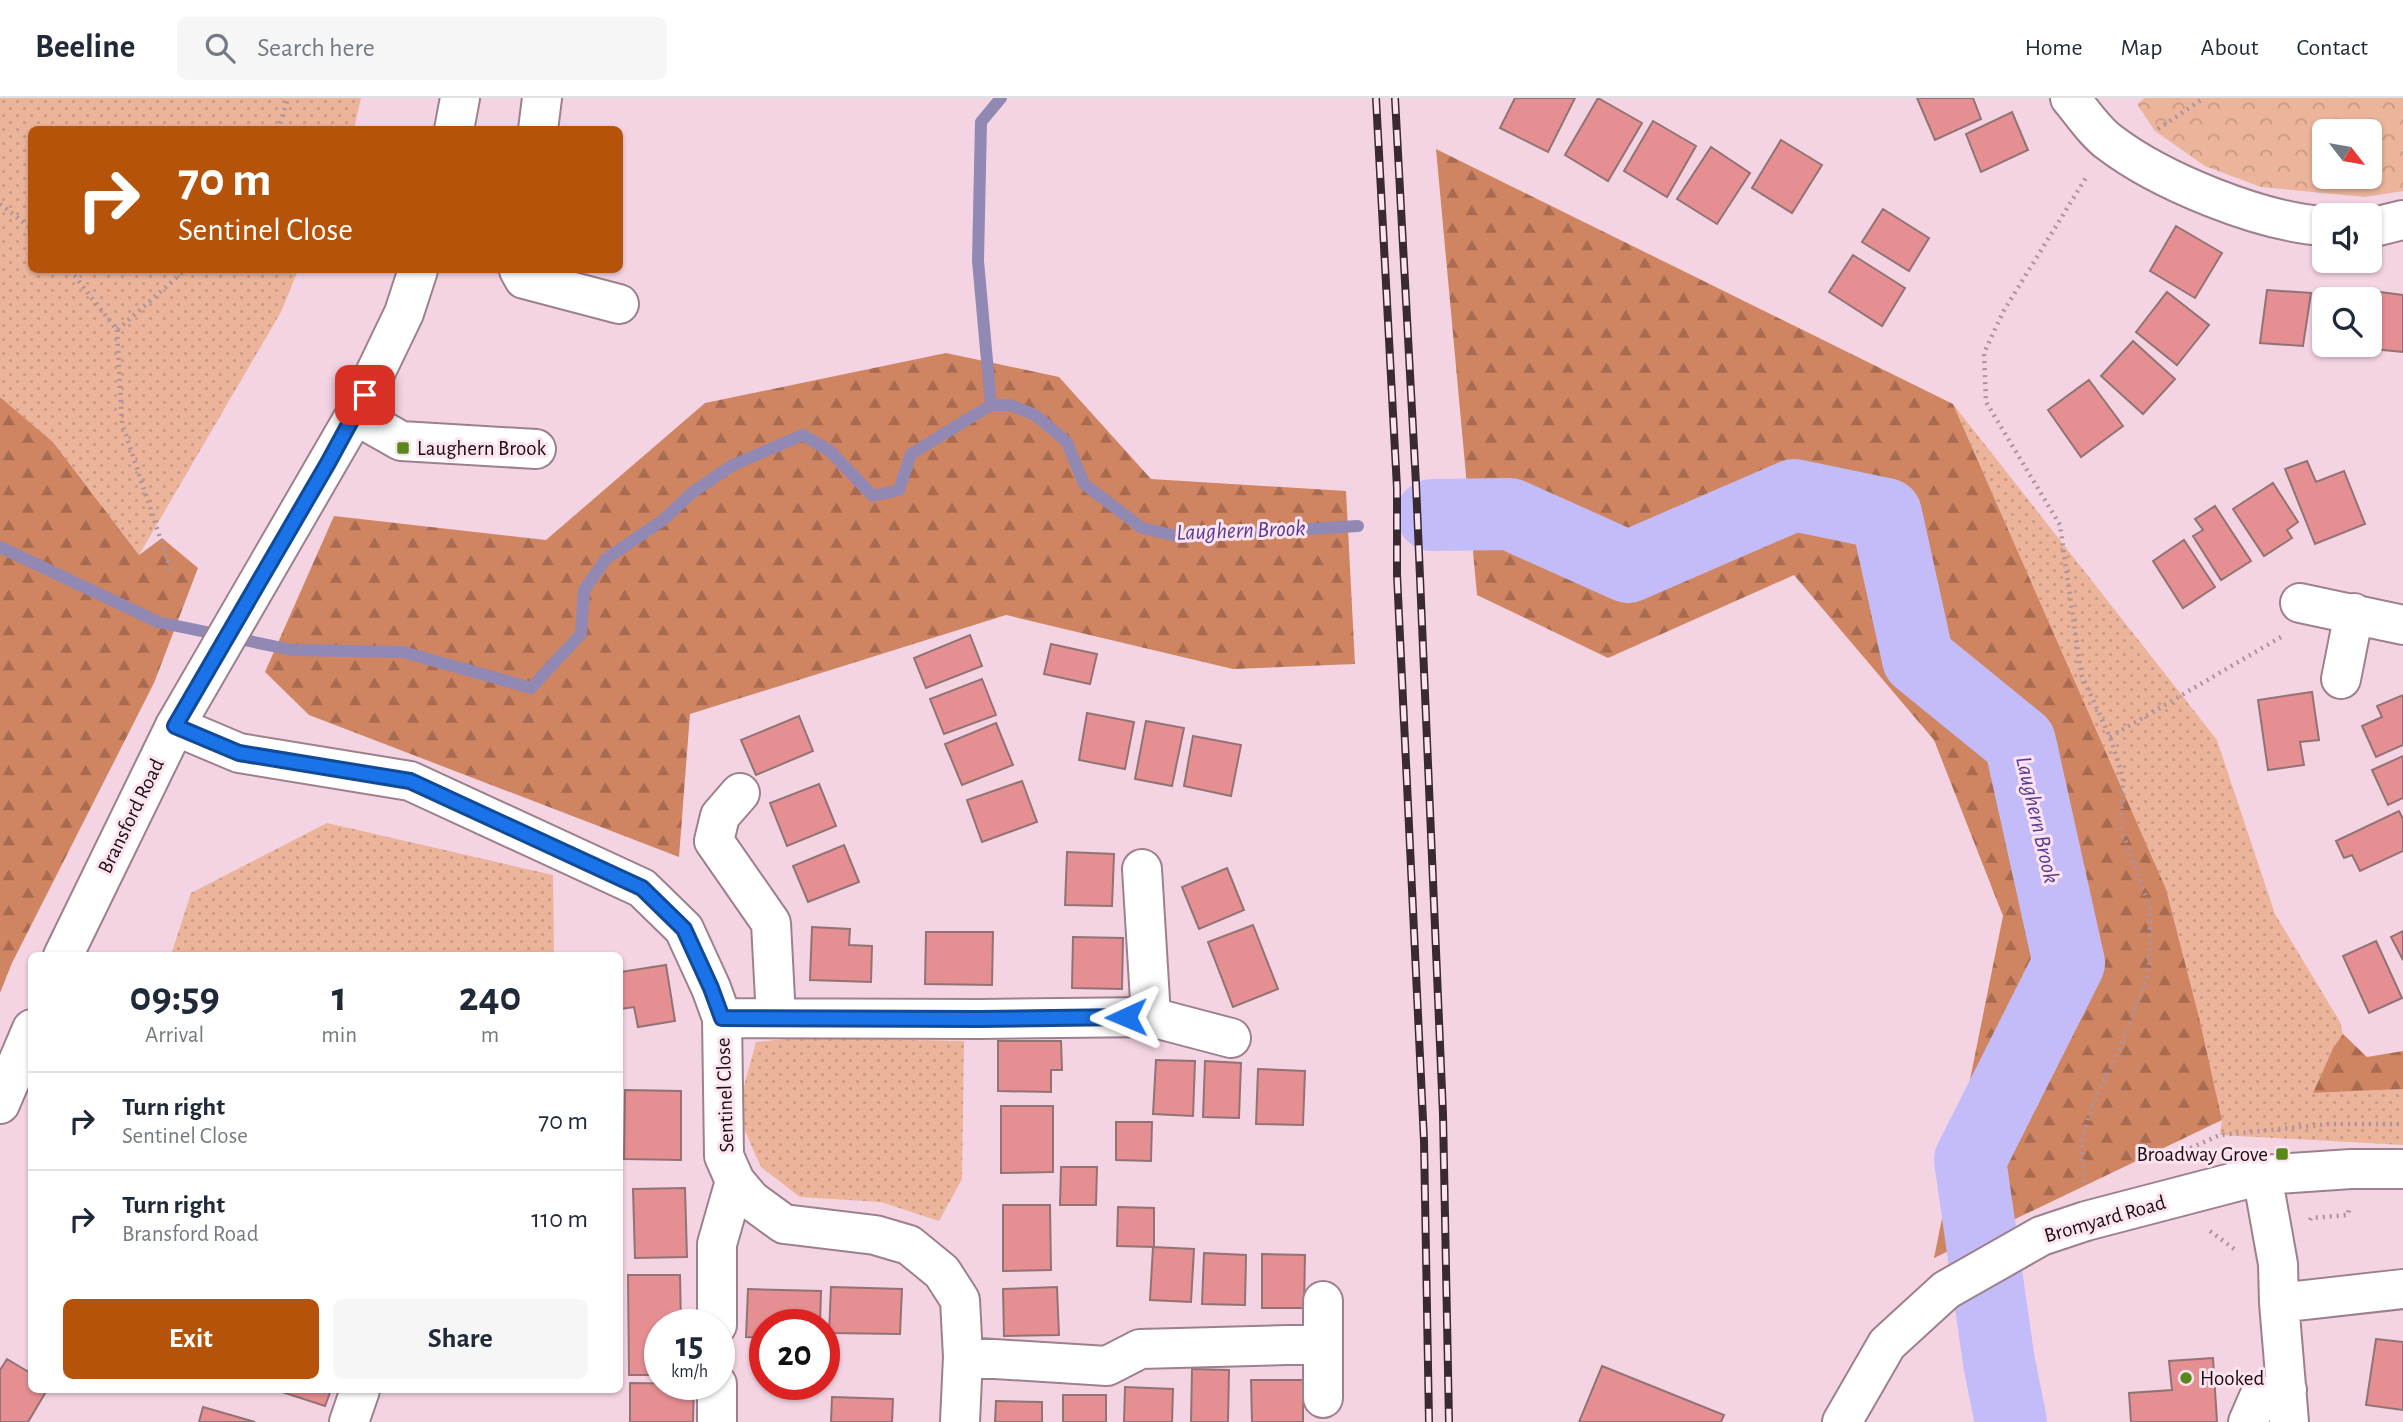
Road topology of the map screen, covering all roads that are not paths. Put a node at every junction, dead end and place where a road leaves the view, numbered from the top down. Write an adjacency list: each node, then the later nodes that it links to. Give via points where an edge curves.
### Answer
1 (460, 98): 4 (street)
2 (542, 98): 5 (street)
3 (2070, 98): 8 (street, via 2108,142 2193,190)
4 (455, 126)
5 (538, 126)
6 (2403, 220): 7 (street)
7 (2382, 225)
8 (2312, 226)
9 (417, 273): 12 (street, Bransford Road, via 404,313)
10 (521, 273): 11 (street, via 524,279)
11 (619, 304)
12 (355, 415): 13 (street, via 401,440); 18 (street, Bransford Road)
13 (536, 449)
14 (2300, 603): 15 (street)
15 (2354, 613): 16 (street); 17 (street)
16 (2403, 625)
17 (2341, 678)
18 (175, 726): 21 (street, Bransford Road); 23 (street, Sentinel Close, via 239,753 410,781 642,888 684,929)
19 (740, 793): 24 (street, via 720,816 714,841 771,923)
20 (1142, 869): 22 (street)
21 (65, 952)
22 (1151, 1017): 24 (street); 26 (street)
23 (722, 1018): 24 (street); 30 (street, Sentinel Close, via 724,1156)
24 (776, 1018)
25 (28, 1038): 27 (street)
26 (1231, 1038)
27 (0, 1104)
28 (2403, 1169): 29 (street, Bromyard Road)
29 (2262, 1175): 33 (street, via 2278,1264); 44 (street, Bromyard Road, via 2041,1236 1946,1290 1887,1344)
30 (734, 1181): 34 (street, via 717,1244); 36 (street, Sentinel Close, via 784,1224 875,1235 909,1245 942,1272 960,1300)
31 (2403, 1289): 33 (street)
32 (1323, 1301): 35 (street)
33 (2279, 1303): 40 (street)
34 (717, 1309)
35 (1323, 1344): 36 (street, via 1140,1349 1107,1366); 38 (street)
36 (963, 1357): 43 (street, Sentinel Close)
37 (359, 1393): 41 (street)
38 (1323, 1398)
39 (717, 1400): 42 (street)
40 (2288, 1406): 45 (street, via 2258,1399)
41 (349, 1422)
42 (717, 1422)
43 (960, 1422)
44 (1842, 1422)
45 (2248, 1422)

